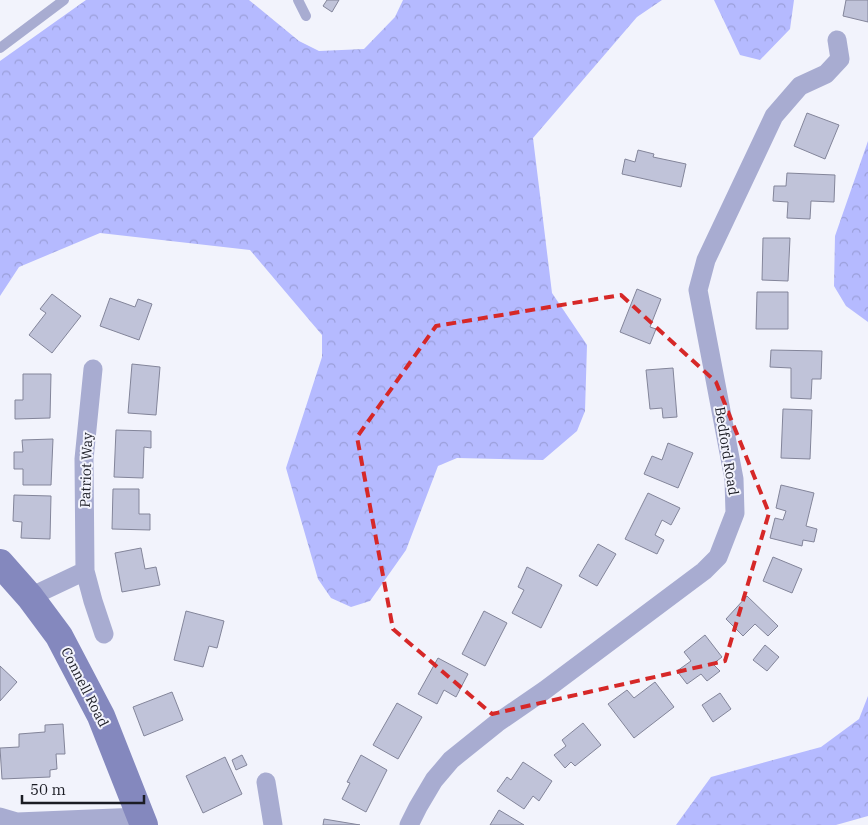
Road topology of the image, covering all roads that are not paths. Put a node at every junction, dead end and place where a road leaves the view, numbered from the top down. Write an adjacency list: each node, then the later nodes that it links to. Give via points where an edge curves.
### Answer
1 (64, 0): 5 (lane)
2 (298, 0): 3 (lane)
3 (306, 16)
4 (837, 40): 15 (street, Bedford Road, via 840,59 826,74 800,86 774,116 706,260 698,290 734,479 735,513 718,558 704,572 451,760 434,780)
5 (0, 48)
6 (93, 369): 8 (street, Patriot Way, via 84,459)
7 (0, 563): 9 (main road, Connell Road)
8 (86, 571): 9 (street); 10 (street, Patriot Way)
9 (30, 596): 13 (main road, Connell Road, via 59,636 101,716)
10 (104, 634)
11 (266, 782): 14 (street)
12 (0, 816): 13 (street, via 17,822)
13 (142, 821)
14 (273, 825)
15 (409, 825)

